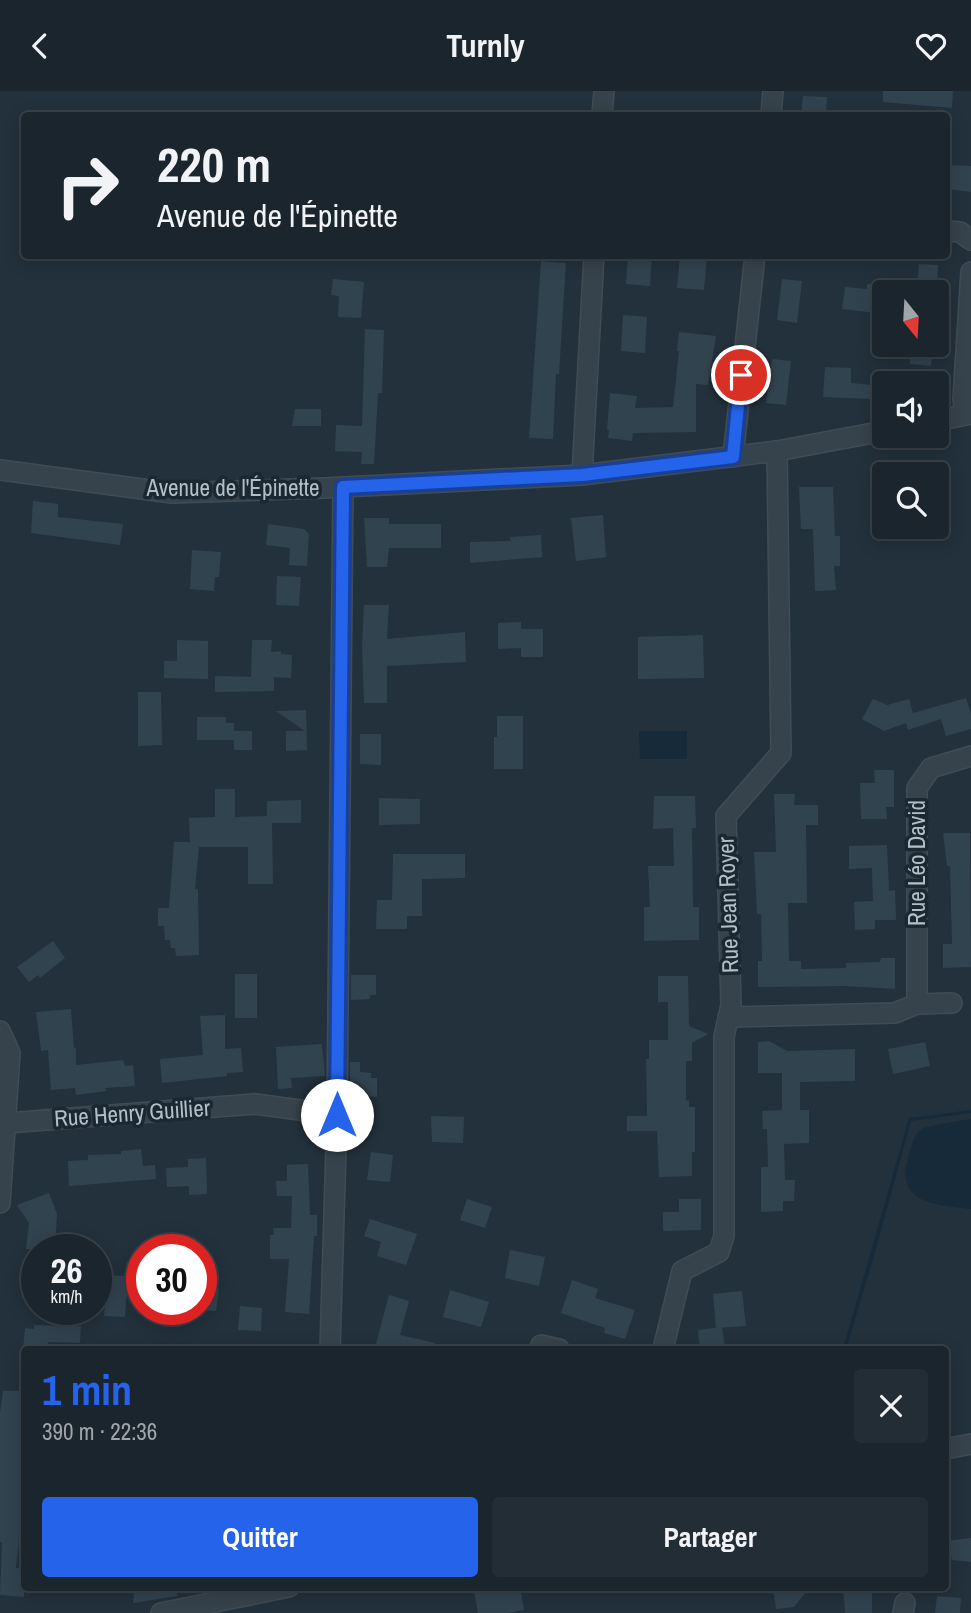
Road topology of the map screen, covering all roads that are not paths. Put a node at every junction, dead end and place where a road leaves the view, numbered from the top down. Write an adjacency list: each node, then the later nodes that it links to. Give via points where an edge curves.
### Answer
1 (604, 91): 3 (street)
2 (773, 91): 4 (street)
3 (602, 112)
4 (771, 112)
5 (594, 259): 14 (street)
6 (755, 259): 12 (street)
7 (971, 272): 8 (street, via 963,399)
8 (968, 415): 9 (street)
9 (949, 419)
10 (872, 433): 11 (street, Avenue de l'Épinette)
11 (777, 451): 12 (street, Avenue de l'Épinette); 19 (street, Rue Jean Royer, via 781,753 726,816)
12 (733, 457): 14 (street, Avenue de l'Épinette)
13 (0, 470): 15 (street, Avenue de l'Épinette, via 172,493)
14 (582, 475): 15 (street, Avenue de l'Épinette)
15 (343, 487): 21 (street)
16 (971, 756): 18 (street, Rue Léo David, via 931,768 917,788)
17 (952, 1003): 18 (street)
18 (917, 1005): 19 (street, via 895,1013)
19 (728, 1017): 25 (street, Rue Jean Royer, via 724,1037 724,1236 719,1252 682,1271)
20 (0, 1031): 22 (street, via 10,1053)
21 (337, 1115): 22 (street, Rue Henry Guillier, via 255,1104); 24 (street)
22 (7, 1123): 23 (street)
23 (0, 1203)
24 (330, 1346)
25 (664, 1346)
26 (971, 1444): 27 (street)
27 (949, 1448)
28 (282, 1591): 29 (street)
29 (259, 1603): 30 (street)
30 (160, 1613)

